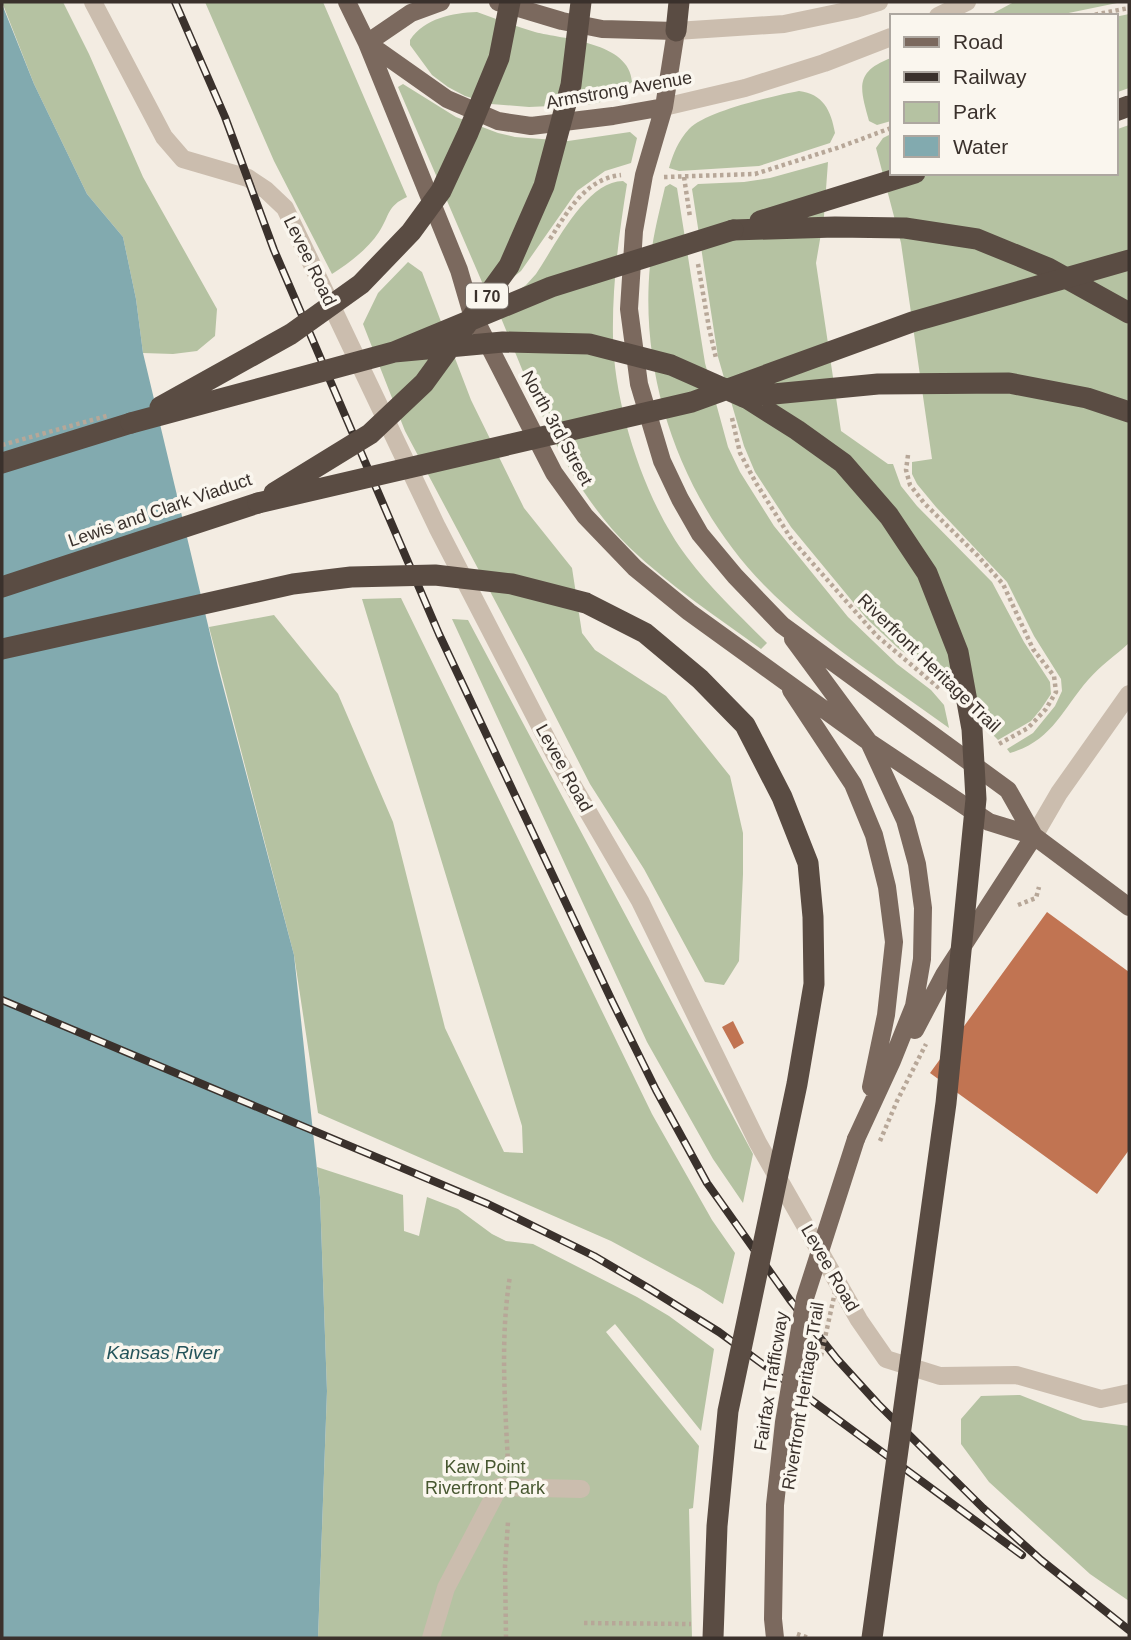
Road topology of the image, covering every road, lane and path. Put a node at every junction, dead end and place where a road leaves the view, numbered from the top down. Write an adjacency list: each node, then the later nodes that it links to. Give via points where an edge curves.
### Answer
1 (93, 2): 53 (street, Levee Road, via 164,137 183,159 248,177 285,208 437,527 555,755 640,901 758,1143 886,1359 940,1376 1016,1375 1101,1399)
2 (347, 2): 15 (main road, North 3rd Street)
3 (441, 2): 15 (main road, via 411,13)
4 (498, 2): 13 (main road, via 602,29)
5 (510, 2): 31 (highway, bridge, via 499,58 468,133 441,191 411,232 361,284 291,334)
6 (581, 2): 34 (highway, Lewis and Clark Viaduct / I 70, bridge, via 571,85 548,173 509,266 424,383 370,434)
7 (679, 2): 13 (highway)
8 (879, 2): 13 (street, via 784,24)
9 (967, 2): 11 (street)
10 (1129, 8): 12 (path)
11 (942, 14)
12 (1098, 14)
13 (677, 31): 16 (main road, North 3rd Street)
14 (890, 37): 16 (street, Armstrong Avenue, via 756,85)
15 (368, 43): 16 (main road, Armstrong Avenue, via 447,99 498,121 531,126); 38 (main road, North 3rd Street, via 460,270 471,311 554,472 585,516 635,569)
16 (664, 107): 36 (main road, North 3rd Street, via 634,231 629,309 639,384 662,461 700,534)
17 (890, 128): 20 (path, via 772,170)
18 (909, 175): 22 (highway)
19 (666, 177): 20 (path)
20 (684, 177): 21 (path)
21 (691, 218)
22 (733, 230): 25 (highway, bridge, via 905,228 976,239 1048,268); 26 (highway, bridge, via 551,287)
23 (697, 260): 27 (path)
24 (1129, 260): 28 (highway, bridge, via 912,321)
25 (1129, 313)
26 (394, 352): 31 (highway, bridge); 64 (highway, bridge, via 503,342 589,344 671,365 748,399 843,463 890,516 927,573 958,652 972,729 976,799 946,1103)
27 (718, 366)
28 (692, 402): 29 (highway, bridge, via 878,384 1009,383 1087,398); 34 (highway, bridge)
29 (1129, 412)
30 (731, 416): 40 (path, Riverfront Heritage Trail, via 740,453 792,540 877,636)
31 (131, 423): 33 (highway)
32 (908, 455): 43 (path, Riverfront Heritage Trail, via 910,485 1003,584 1033,649 1054,676 1056,692 1046,709 1028,728)
33 (2, 463)
34 (257, 503): 35 (highway, Lewis and Clark Viaduct / I 70)
35 (2, 587)
36 (782, 625): 41 (main road); 45 (main road, North 3rd Street, via 1008,790)
37 (2, 649): 61 (highway, bridge, via 293,584 435,575 512,583 586,603 645,633 700,678 745,725 782,797 808,863 814,984 728,1411)
38 (786, 681): 41 (main road, North 3rd Street); 48 (main road, via 853,784 874,835 887,887 894,942 887,1014)
39 (1129, 694): 45 (street)
40 (946, 696)
41 (869, 742): 45 (main road, North 3rd Street, via 989,822); 48 (main road, via 905,820 917,864 923,908 922,959 914,1006)
42 (988, 742): 43 (path, Riverfront Heritage Trail)
43 (994, 747): 44 (path, Riverfront Heritage Trail)
44 (1003, 753)
45 (1034, 836): 46 (main road, North 3rd Street); 48 (main road, via 944,975)
46 (1129, 907)
47 (929, 1038): 49 (path, bridge)
48 (856, 1139): 62 (main road, Fairfax Trafficway, bridge, via 806,1298 784,1422 775,1505)
49 (878, 1146)
50 (838, 1275): 52 (path, Riverfront Heritage Trail, bridge)
51 (510, 1276): 54 (path, via 504,1344)
52 (820, 1364)
53 (1129, 1393)
54 (509, 1487): 55 (street); 59 (street, via 499,1487 457,1566); 60 (path)
55 (581, 1489)
56 (584, 1623): 57 (path)
57 (646, 1623)
58 (797, 1623): 63 (path)
59 (431, 1638)
60 (506, 1638)
61 (713, 1638)
62 (775, 1638)
63 (797, 1638)
64 (872, 1638)

